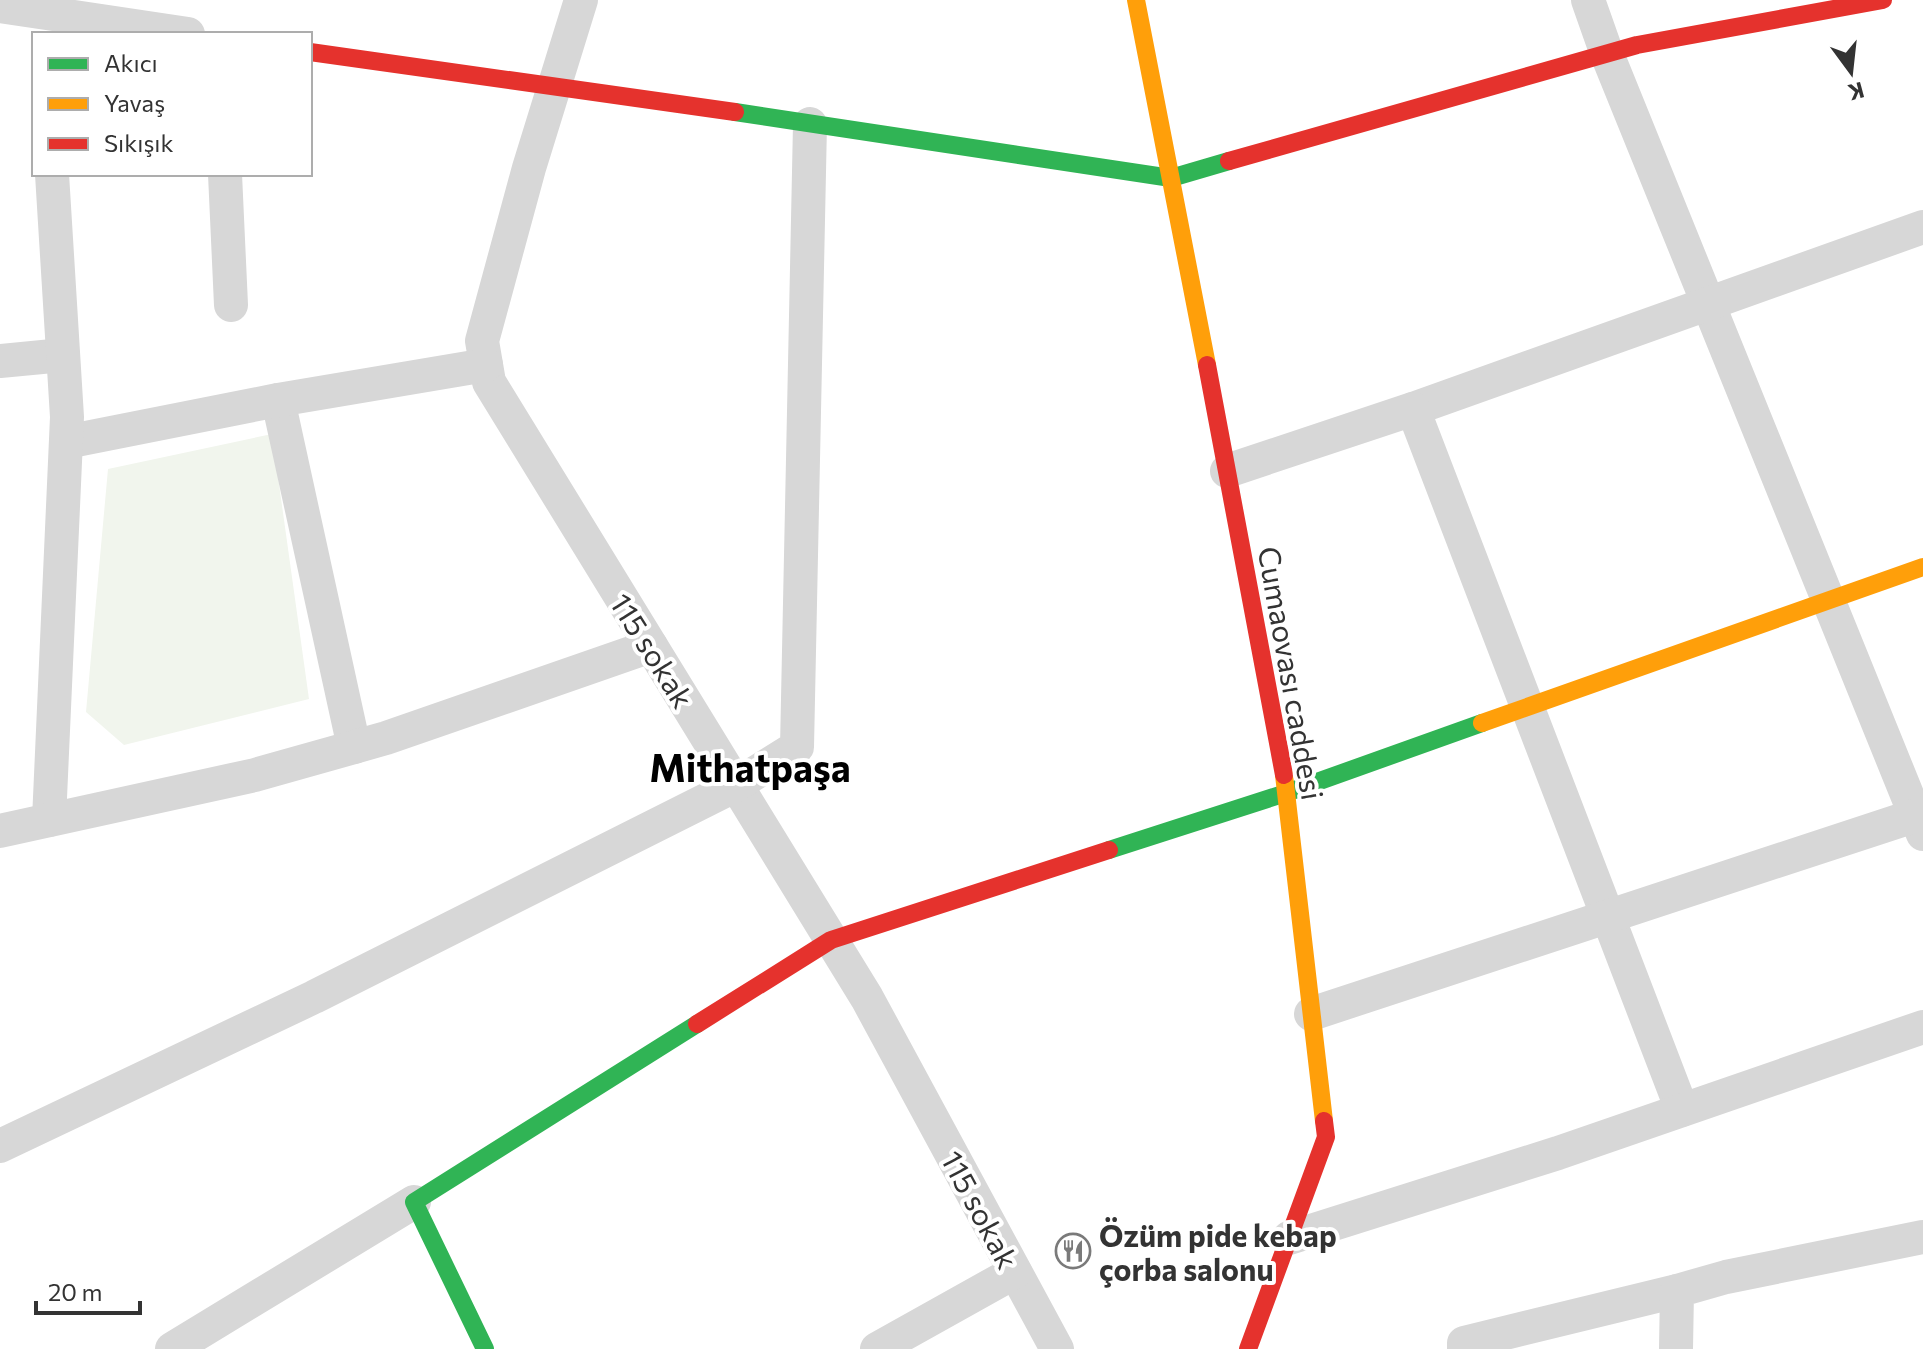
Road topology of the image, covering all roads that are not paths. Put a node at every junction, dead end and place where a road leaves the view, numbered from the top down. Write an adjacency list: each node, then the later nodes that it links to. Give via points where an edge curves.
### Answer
1 (581, 0): 10 (street, 115 sokak)
2 (1136, 0): 14 (street, Cumaovası caddesi)
3 (1588, 0): 9 (street)
4 (1870, 1): 9 (street)
5 (0, 6): 6 (street)
6 (43, 15): 7 (street)
7 (173, 32)
8 (312, 52): 10 (street)
9 (1607, 54): 14 (street); 16 (street)
10 (555, 85): 11 (street); 20 (street, 115 sokak, via 482,341)
11 (810, 124): 14 (street); 30 (street, via 797,747)
12 (52, 176): 18 (street)
13 (225, 176): 17 (street)
14 (1171, 178): 24 (street, Cumaovası caddesi)
15 (1923, 227): 16 (street)
16 (1707, 304): 22 (street); 26 (street)
17 (231, 305)
18 (63, 355): 19 (street); 23 (street)
19 (0, 361)
20 (486, 365): 21 (street); 27 (street, 115 sokak, via 489,382)
21 (278, 400): 23 (street); 29 (street)
22 (1413, 409): 24 (street); 28 (street)
23 (66, 442): 32 (street)
24 (1227, 471): 31 (street, Cumaovası caddesi)
25 (1923, 567): 26 (street)
26 (1828, 602): 28 (street); 33 (street)
27 (651, 646): 29 (street); 30 (street, 115 sokak)
28 (1527, 708): 31 (street); 35 (street)
29 (354, 747): 32 (street, via 255,775)
30 (736, 785): 36 (street, 115 sokak); 40 (street, via 314,997)
31 (1286, 793): 36 (street); 37 (street, Cumaovası caddesi)
32 (49, 820): 34 (street)
33 (1920, 821): 35 (street)
34 (0, 831)
35 (1608, 918): 37 (street); 39 (street)
36 (831, 940): 41 (street); 44 (street, 115 sokak)
37 (1311, 1014): 43 (street, Cumaovası caddesi, via 1326,1137)
38 (1923, 1027): 39 (street)
39 (1682, 1110): 43 (street)
40 (0, 1146)
41 (414, 1202): 46 (street); 47 (street)
42 (1923, 1237): 45 (street)
43 (1289, 1238): 50 (street, Cumaovası caddesi)
44 (1015, 1272): 48 (street); 49 (street, 115 sokak)
45 (1677, 1291): 51 (street, via 1464,1343); 52 (street)
46 (172, 1349)
47 (485, 1349)
48 (877, 1349)
49 (1057, 1349)
50 (1248, 1349)
51 (1464, 1349)
52 (1676, 1349)

